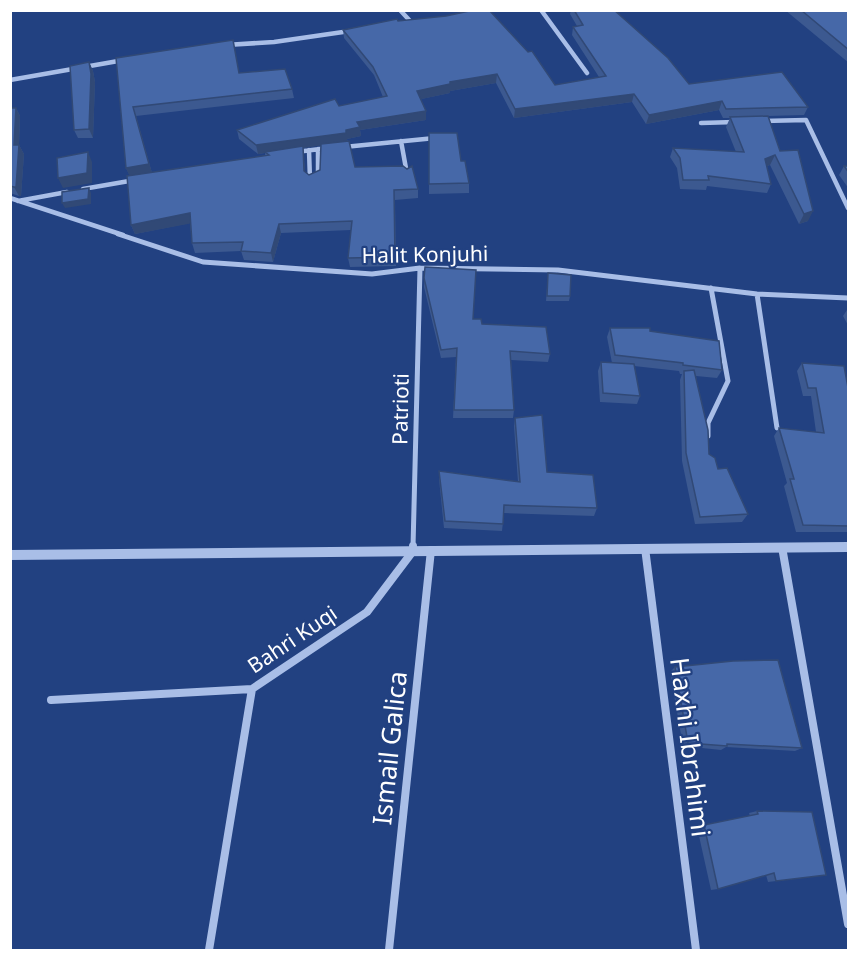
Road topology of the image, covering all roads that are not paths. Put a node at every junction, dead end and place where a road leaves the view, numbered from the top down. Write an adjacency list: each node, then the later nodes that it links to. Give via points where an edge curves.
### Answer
1 (400, 10): 4 (street)
2 (541, 10): 9 (street)
3 (417, 21): 4 (street)
4 (411, 22): 5 (street)
5 (400, 24)
6 (356, 30): 7 (street)
7 (217, 46)
8 (126, 60): 10 (street)
9 (587, 73)
10 (10, 80)
11 (759, 121): 27 (street, via 806,120)
12 (736, 122): 13 (street)
13 (701, 123)
14 (441, 137): 15 (street)
15 (401, 141): 16 (street); 21 (street)
16 (342, 147)
17 (330, 148): 18 (street)
18 (318, 149): 19 (street); 22 (street)
19 (309, 150): 20 (street); 24 (street)
20 (295, 152)
21 (407, 174)
22 (318, 178)
23 (145, 179): 26 (street)
24 (310, 180)
25 (10, 198): 26 (street, Halit Konjuhi)
26 (18, 201): 28 (street, Halit Konjuhi, via 203,262 372,274)
27 (849, 208)
28 (420, 268): 29 (street, Halit Konjuhi, via 558,270); 37 (street, Patrioti)
29 (711, 288): 30 (street, Halit Konjuhi); 33 (street, via 728,381 708,423)
30 (757, 294): 31 (street, Halit Konjuhi); 32 (street)
31 (849, 298)
32 (777, 428)
33 (708, 442)
34 (782, 547): 35 (street); 36 (street); 42 (street)
35 (849, 547)
36 (645, 548): 38 (street); 45 (street, Haxhi Ibrahimi)
37 (413, 550): 38 (street); 39 (street); 40 (street, Bahri Kuqi, via 368,612)
38 (431, 550): 44 (street, Ismail Galica)
39 (10, 555)
40 (252, 689): 41 (street, Bahri Kuqi); 43 (street)
41 (51, 699)
42 (849, 924)
43 (209, 951)
44 (389, 951)
45 (696, 951)

